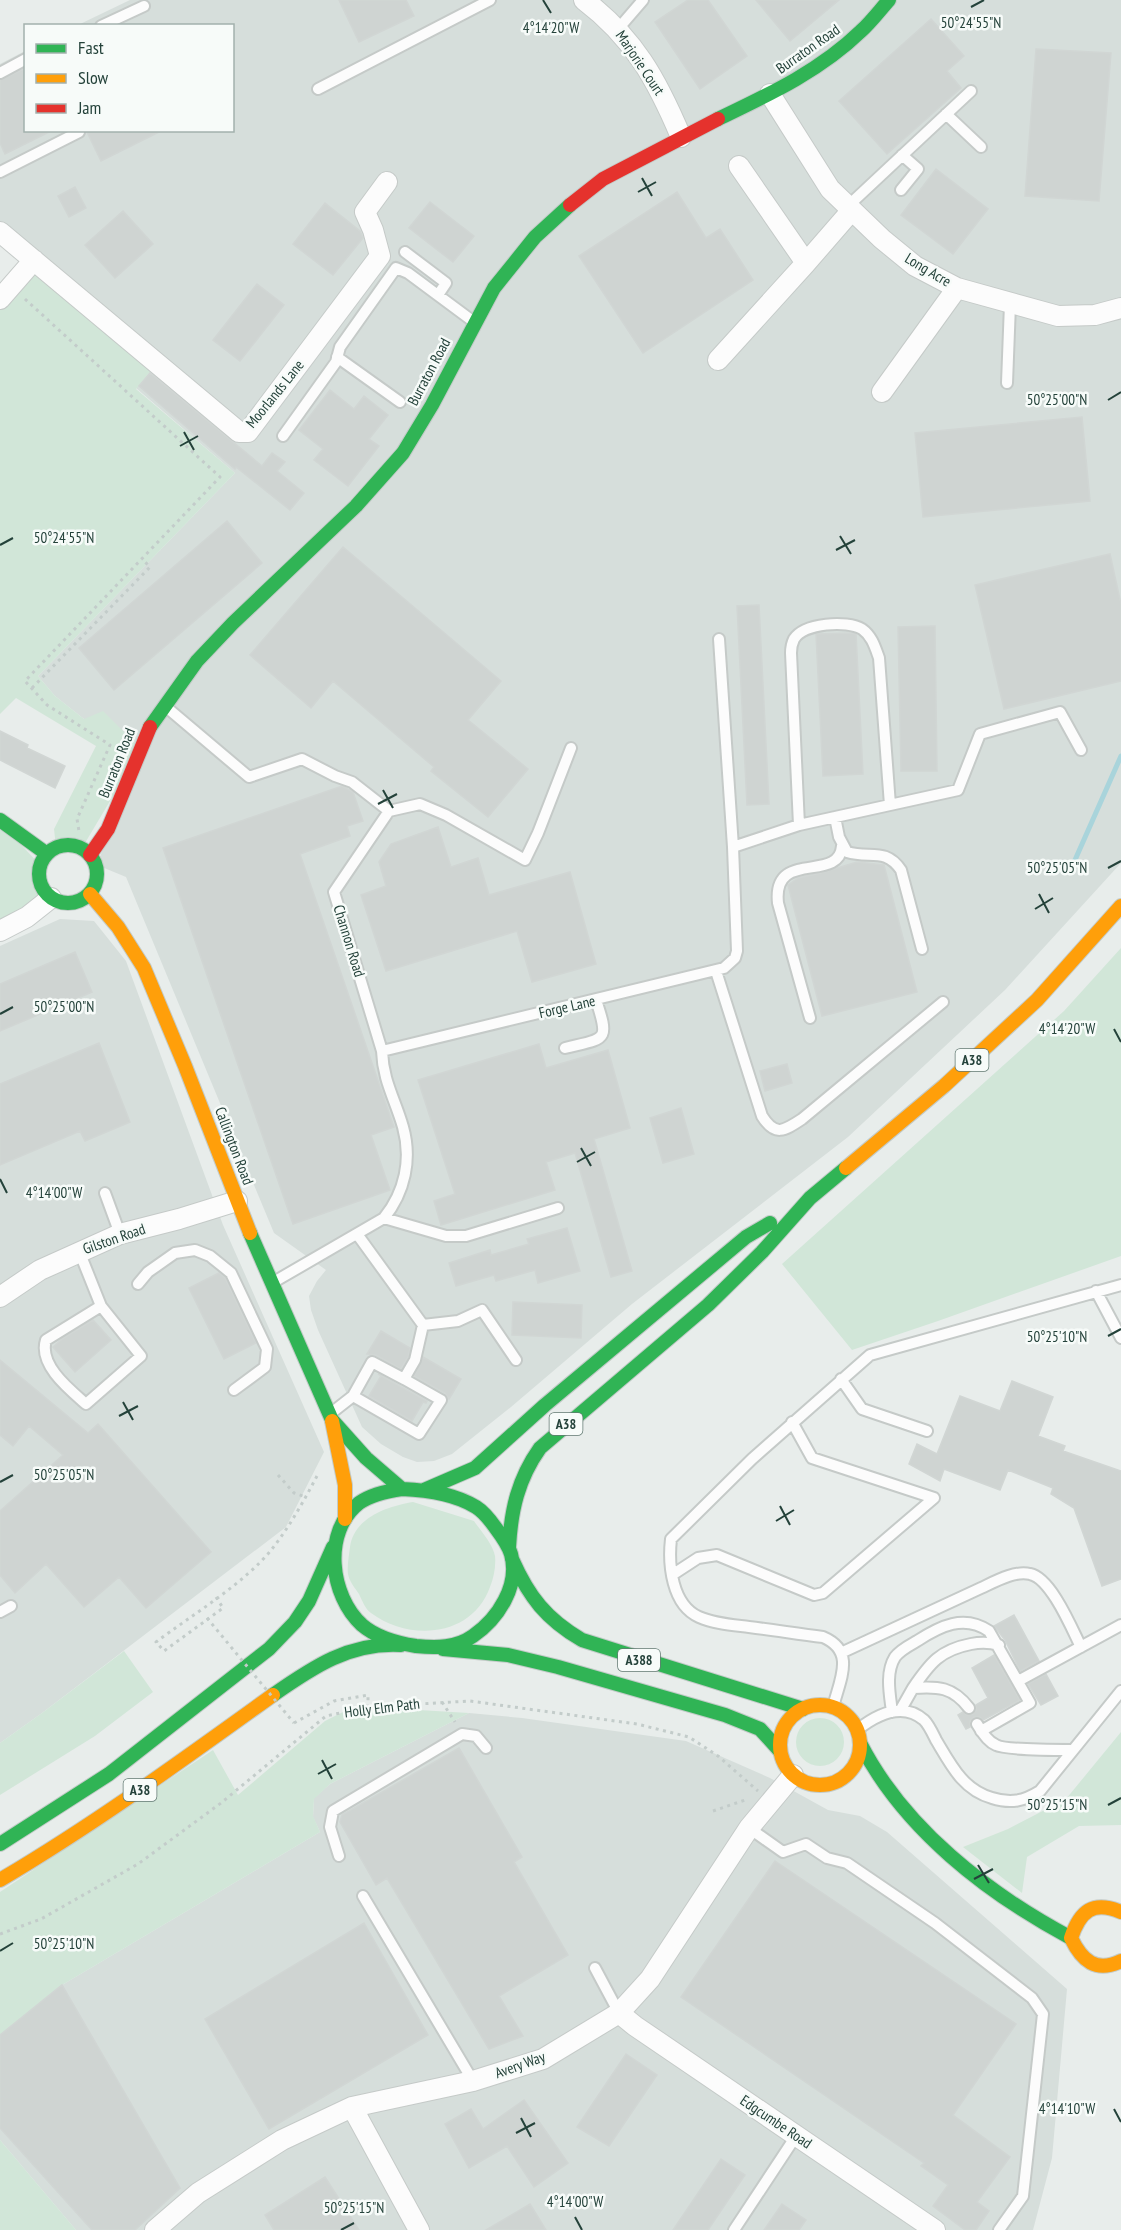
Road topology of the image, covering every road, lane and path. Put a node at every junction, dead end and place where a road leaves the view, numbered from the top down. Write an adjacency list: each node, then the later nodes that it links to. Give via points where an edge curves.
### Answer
1 (490, 0): 10 (lane)
2 (584, 0): 7 (street, Marjorie Court)
3 (643, 0): 7 (lane)
4 (889, 0): 12 (main road, Burraton Road, via 860,32 813,69)
5 (144, 6): 6 (lane)
6 (105, 24)
7 (618, 29): 15 (street, Marjorie Court, via 662,92)
8 (24, 60): 9 (lane)
9 (0, 73)
10 (318, 89)
11 (971, 91): 13 (lane)
12 (770, 94): 15 (main road, Burraton Road); 22 (street, Long Acre, via 830,189)
13 (946, 114): 16 (lane); 17 (lane)
14 (80, 132): 19 (lane)
15 (681, 137): 33 (main road, Burraton Road, via 603,179 568,206 536,237)
16 (981, 147)
17 (902, 155): 21 (lane, via 918,169); 22 (lane)
18 (739, 166): 26 (street)
19 (0, 172)
20 (387, 182): 25 (street, Moorlands Lane, via 365,212 380,256 249,432 239,432)
21 (901, 190)
22 (850, 208): 26 (street); 28 (street, Long Acre, via 915,266)
23 (0, 232): 25 (street, Moorlands Lane)
24 (405, 252): 29 (lane, via 446,284)
25 (34, 260): 27 (street)
26 (806, 263): 35 (street)
27 (15, 284): 30 (street); 40 (path, via 28,303 220,477)
28 (957, 288): 31 (street, Long Acre); 37 (street)
29 (438, 295): 33 (lane); 34 (lane, via 396,268 340,347)
30 (0, 299)
31 (1010, 304): 32 (street, Long Acre, via 1058,316 1095,315); 36 (lane)
32 (1121, 308)
33 (474, 321): 43 (main road, Burraton Road, via 403,453 348,514 233,623)
34 (337, 357): 38 (lane); 39 (lane)
35 (718, 360)
36 (1007, 383)
37 (882, 392)
38 (400, 402)
39 (283, 436)
40 (142, 559): 42 (path, via 25,681); 42 (path, via 150,567)
41 (719, 639): 52 (lane)
42 (32, 688): 53 (path, via 48,705 110,745 77,819)
43 (164, 706): 47 (lane, via 249,777 302,759 352,782); 53 (main road, Burraton Road, via 148,730 107,832)
44 (571, 748): 47 (lane, via 525,860 420,804)
45 (1081, 750): 46 (lane, via 1060,712 980,734 958,790)
46 (890, 805): 48 (lane); 50 (lane, via 879,658 874,644 863,630 854,626 807,629 798,635 791,653)
47 (389, 811): 65 (lane, Channon Road, via 334,892)
48 (835, 817): 50 (lane); 51 (lane)
49 (0, 820): 54 (main road)
50 (799, 825): 52 (lane)
51 (842, 846): 59 (lane, via 847,852 885,856 895,862 904,880); 63 (lane, via 837,858 791,871 778,886 778,903)
52 (734, 847): 60 (lane, via 738,945 735,958)
53 (86, 851): 54 (main road, via 67,844); 55 (main road, via 98,876)
54 (47, 854): 56 (main road, via 40,865 39,879)
55 (90, 894): 56 (main road, via 74,903); 68 (main road, Callington Road, via 118,927 144,968)
56 (51, 898): 58 (street)
57 (1121, 906): 67 (main road, A38, via 1037,1000 944,1086)
58 (0, 931)
59 (921, 949)
60 (716, 971): 61 (lane, Forge Lane); 62 (lane, via 762,1116 776,1130 802,1119)
61 (596, 1000): 64 (lane, via 605,1027 603,1035); 65 (lane, Forge Lane)
62 (943, 1002)
63 (810, 1018)
64 (565, 1048)
65 (382, 1051): 70 (lane, Channon Road, via 382,1070 403,1128 407,1155 404,1183 397,1202)
66 (105, 1193): 71 (lane)
67 (810, 1198): 93 (main road, A38, via 746,1237 475,1468); 97 (main road, A38, via 708,1305 540,1448 524,1472 513,1501)
68 (237, 1201): 71 (street, Gilston Road); 74 (main road, Callington Road)
69 (558, 1208): 70 (lane, via 466,1236 446,1236)
70 (384, 1218): 72 (lane, Channon Road)
71 (120, 1234): 73 (street, Gilston Road)
72 (357, 1234): 74 (lane, Channon Road); 80 (lane)
73 (79, 1251): 77 (street, Gilston Road); 79 (lane)
74 (271, 1283): 87 (main road, Callington Road)
75 (138, 1284): 85 (lane, via 175,1253 195,1250 210,1256 231,1273 267,1349 265,1367)
76 (1121, 1285): 78 (lane)
77 (4, 1288)
78 (1096, 1291): 81 (lane); 84 (lane, via 870,1355)
79 (101, 1306): 79 (lane, via 46,1340 44,1348 63,1383 86,1404 141,1356)
80 (423, 1325): 82 (lane, via 458,1321 482,1310); 83 (lane, via 415,1360)
81 (1121, 1338)
82 (516, 1360)
83 (404, 1378): 86 (lane, via 372,1362); 86 (lane, via 441,1400 419,1434)
84 (841, 1379): 88 (lane); 89 (lane, via 862,1409)
85 (234, 1390)
86 (353, 1396): 87 (lane)
87 (331, 1417): 92 (main road, Callington Road, via 366,1458); 95 (main road, Callington Road, via 345,1485)
88 (792, 1422): 98 (lane, via 671,1539); 98 (lane, via 812,1458 934,1498 823,1593 814,1595 717,1555 698,1558)
89 (927, 1431)
90 (321, 1468): 94 (path)
91 (278, 1475): 94 (path, via 294,1492)
92 (402, 1489): 93 (main road); 95 (main road, via 371,1496)
93 (424, 1490): 97 (main road, via 478,1508)
94 (306, 1497): 99 (path, via 271,1550 242,1579)
95 (345, 1519): 96 (main road)
96 (336, 1540): 104 (main road, via 339,1588 356,1618 387,1639); 128 (main road, A38, via 309,1601 269,1649 109,1774)
97 (510, 1553): 107 (main road, via 508,1592 495,1618 468,1640); 116 (main road, A388, via 540,1610 582,1640)
98 (672, 1575): 108 (lane, via 683,1603 698,1616 720,1623 823,1637)
99 (216, 1597): 102 (path, via 223,1608); 102 (path, via 156,1642 164,1651)
100 (11, 1606): 101 (lane)
101 (0, 1612)
102 (207, 1618): 113 (path, bridge, via 294,1723 334,1701 368,1695)
103 (1121, 1625): 106 (lane)
104 (412, 1646): 107 (main road); 130 (main road, A38, via 361,1647 306,1672 116,1807)
105 (999, 1646): 109 (lane); 110 (lane, via 990,1642 955,1647 928,1665); 117 (lane, via 989,1631 970,1623 941,1626 922,1637 901,1651 892,1664 889,1674)
106 (1081, 1647): 108 (lane, via 1042,1580 1023,1573); 109 (lane)
107 (434, 1648): 122 (main road, A388, via 508,1655 725,1715 760,1729)
108 (843, 1652): 114 (lane)
109 (1018, 1681): 121 (lane, via 1030,1703 979,1727 996,1745)
110 (913, 1688): 115 (lane, via 933,1687 959,1695); 117 (lane)
111 (1121, 1691): 121 (lane)
112 (442, 1701): 113 (path, Holly Elm Path); 118 (path); 126 (path, Holly Elm Path, via 470,1701 637,1724 689,1737 718,1756 760,1794)
113 (368, 1707): 133 (path, Holly Elm Path, via 326,1716 221,1803 138,1864 41,1919)
114 (833, 1707): 116 (main road); 119 (main road, via 852,1720)
115 (969, 1708)
116 (803, 1709): 122 (main road, via 784,1726)
117 (896, 1711): 119 (lane, via 872,1718); 121 (lane, via 925,1721 965,1784 975,1792 1005,1802 1025,1800 1040,1791)
118 (462, 1734): 120 (lane, via 476,1736); 129 (lane, via 333,1811 330,1827)
119 (859, 1737): 123 (main road, via 858,1757 848,1780 817,1785); 125 (main road, via 866,1758)
120 (486, 1748)
121 (1073, 1750)
122 (780, 1751): 123 (main road)
123 (793, 1775): 127 (street, Avery Way)
124 (882, 1799): 125 (main road)
125 (903, 1809): 134 (main road, via 969,1871)
126 (713, 1811)
127 (749, 1828): 137 (street, Avery Way, via 650,1979); 145 (lane, via 783,1852 806,1844 827,1858 847,1863 935,1923 1032,1998 1043,2014 1023,2196)
128 (0, 1844)
129 (339, 1856)
130 (0, 1880)
131 (363, 1896): 138 (lane)
132 (1121, 1912): 134 (main road, via 1094,1908 1085,1912)
133 (0, 1934)
134 (1071, 1938): 135 (main road, via 1089,1963)
135 (1119, 1967)
136 (595, 1968): 137 (lane)
137 (619, 2013): 138 (street, Avery Way, via 543,2059); 140 (street, Edgcumbe Road)
138 (473, 2081): 139 (street, Avery Way)
139 (352, 2107): 141 (street, Avery Way, via 282,2140 198,2193); 142 (street)
140 (796, 2136): 143 (lane); 144 (street, Edgcumbe Road)
141 (155, 2230)
142 (419, 2230)
143 (734, 2230)
144 (934, 2230)
145 (999, 2230)

